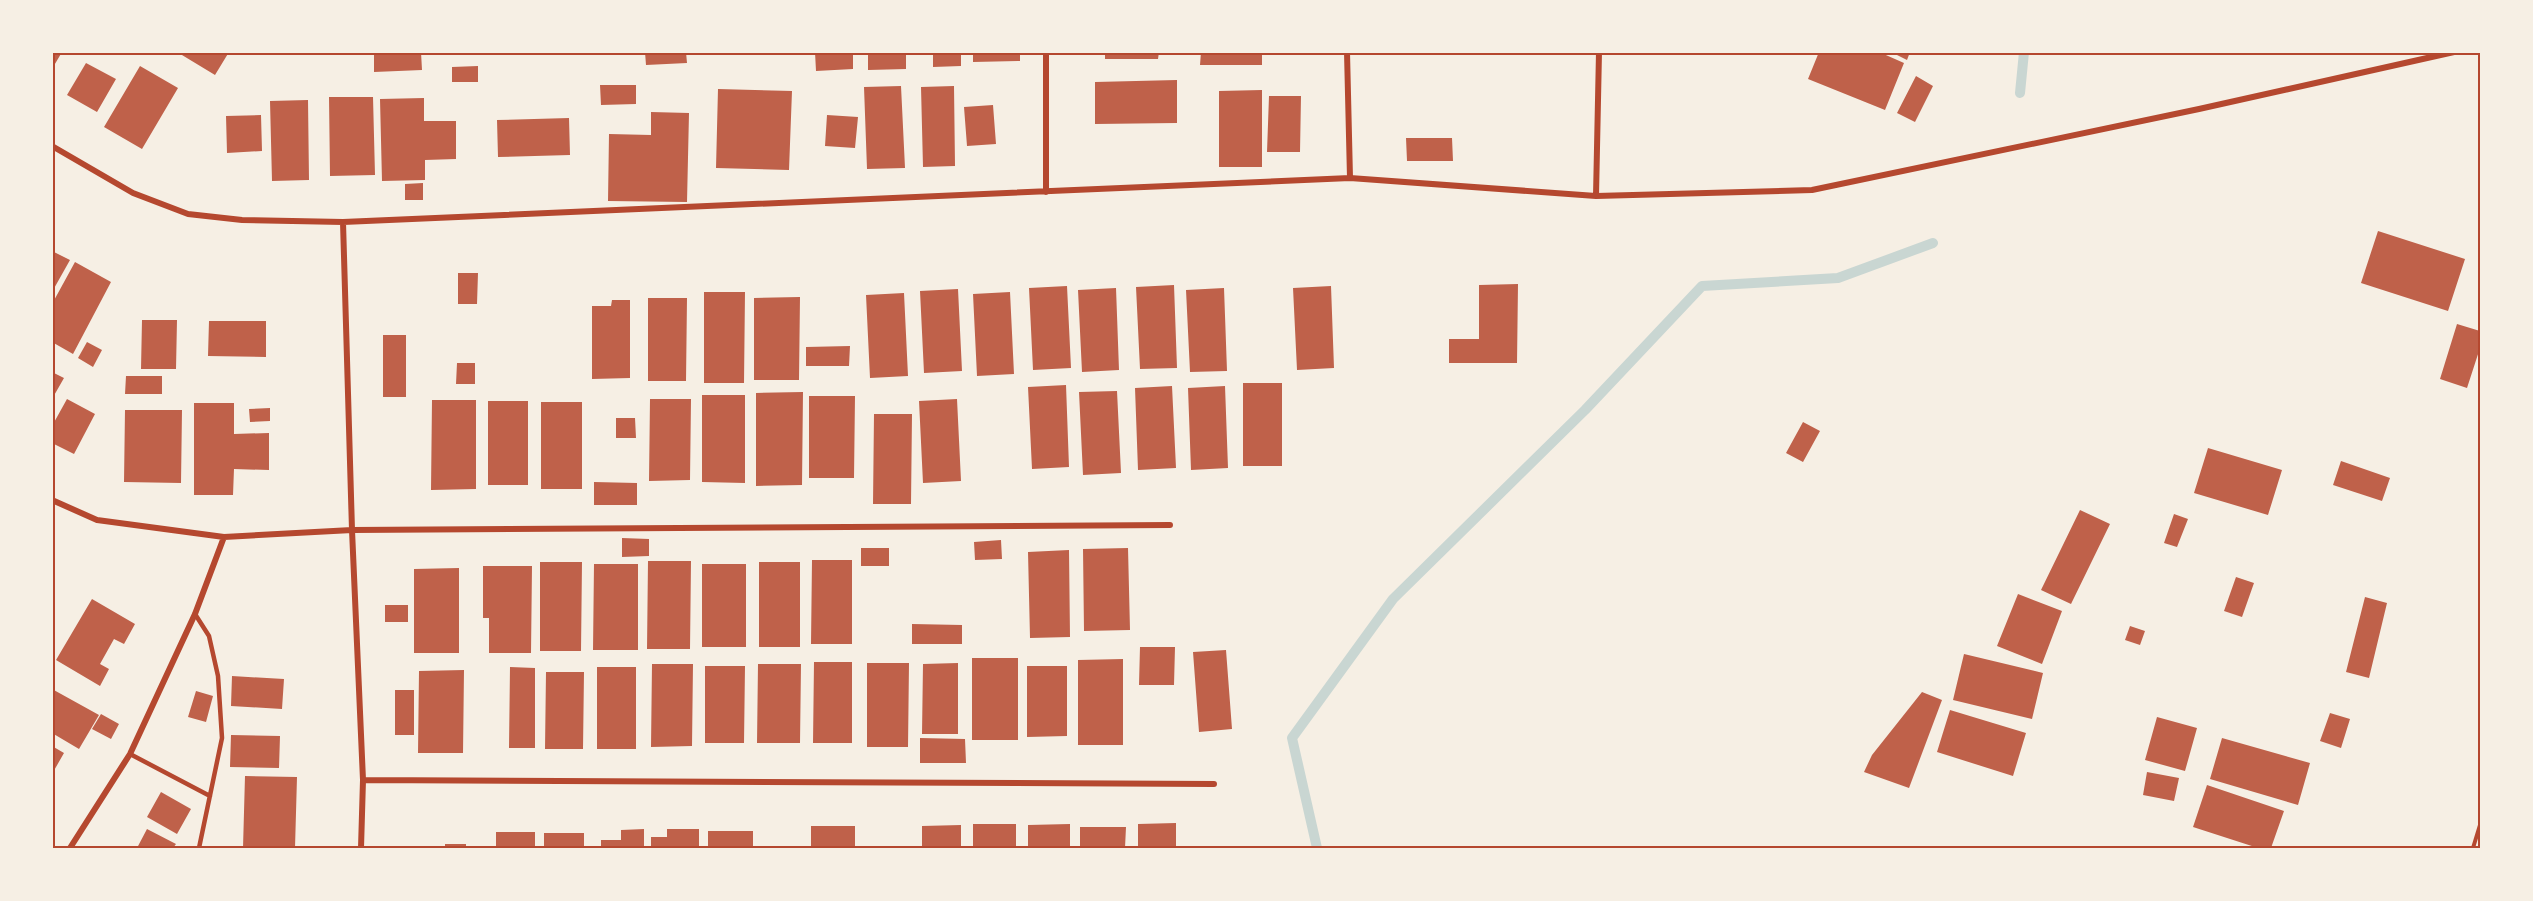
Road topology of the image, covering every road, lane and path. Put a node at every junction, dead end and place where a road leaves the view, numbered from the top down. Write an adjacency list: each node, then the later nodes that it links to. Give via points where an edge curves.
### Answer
1 (1046, 52): 7 (street)
2 (1347, 52): 6 (street)
3 (1599, 52): 8 (street)
4 (2454, 52): 8 (street, via 1812,190)
5 (52, 146): 9 (street, via 132,193 188,214 242,220)
6 (1350, 178): 7 (street); 8 (street)
7 (1046, 192): 9 (street)
8 (1596, 196)
9 (343, 222): 12 (street)
10 (52, 500): 13 (street, via 97,520)
11 (1170, 525): 12 (street)
12 (352, 530): 13 (street); 16 (street)
13 (224, 537): 14 (street)
14 (195, 614): 15 (street); 18 (lane, via 209,636 218,676 222,738)
15 (130, 754): 18 (lane); 20 (street)
16 (363, 780): 17 (street); 22 (street)
17 (1214, 784)
18 (210, 796): 21 (lane)
19 (2481, 825): 23 (path)
20 (70, 849)
21 (199, 849)
22 (362, 849)
23 (2473, 849)

